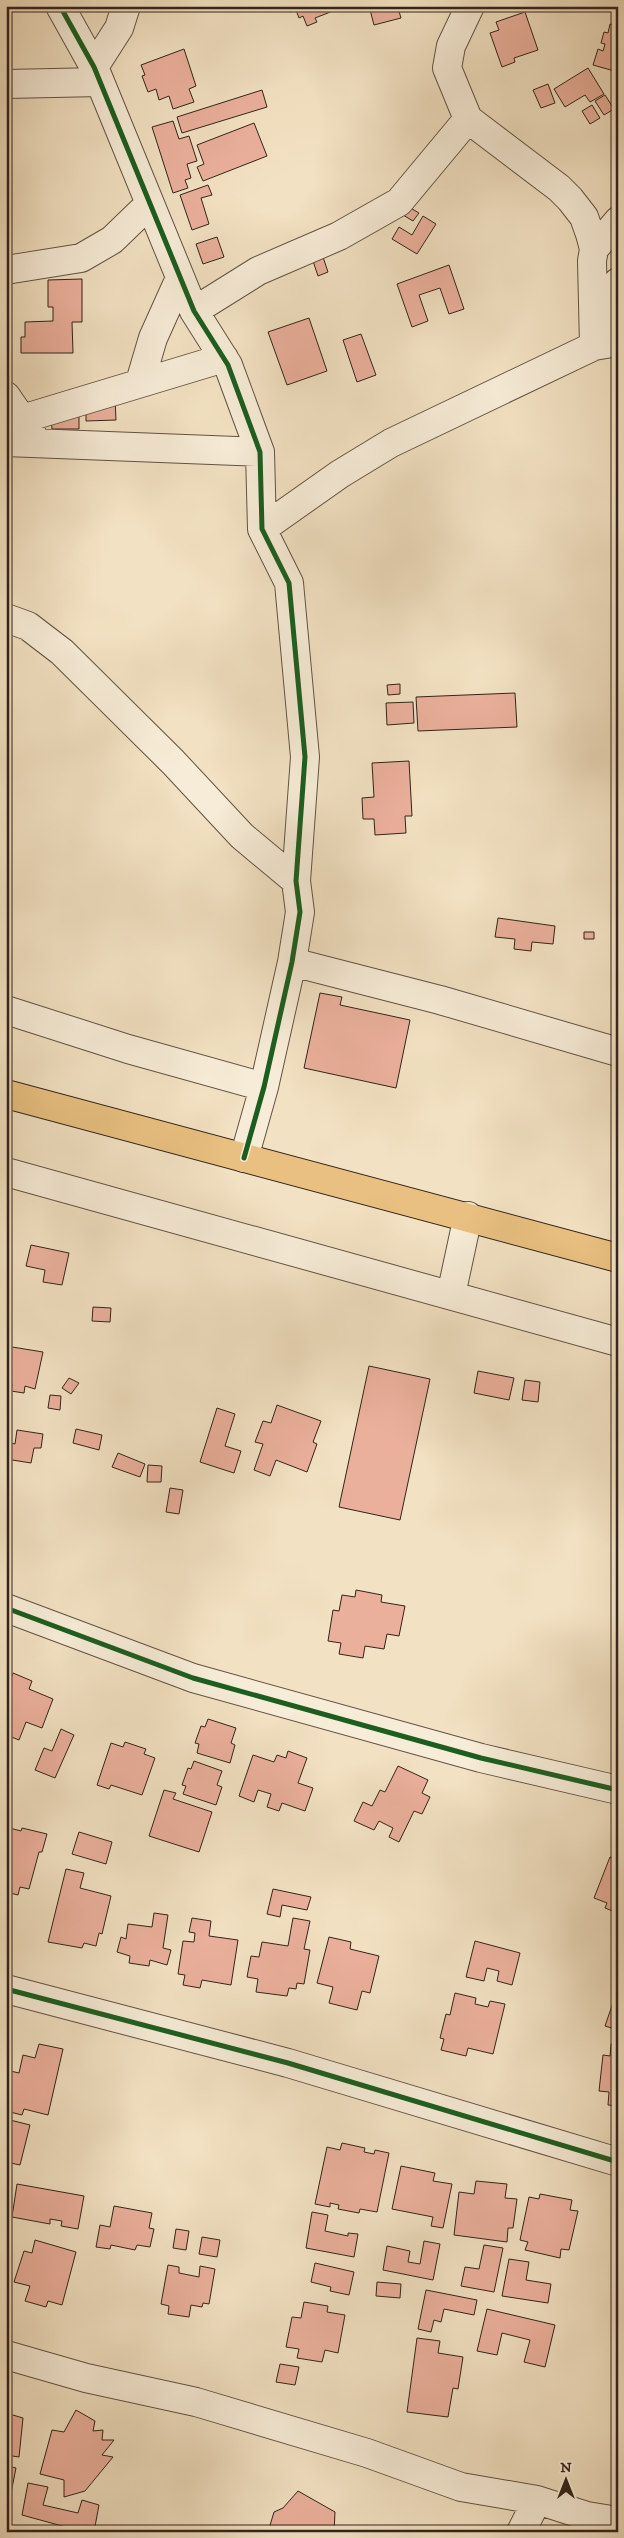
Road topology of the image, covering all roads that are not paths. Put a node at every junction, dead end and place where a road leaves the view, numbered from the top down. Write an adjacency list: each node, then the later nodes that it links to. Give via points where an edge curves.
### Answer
1 (60, 6): 4 (street)
2 (126, 6): 4 (street)
3 (470, 6): 6 (street, via 451,46 447,68)
4 (97, 74): 5 (street); 11 (street)
5 (6, 84)
6 (468, 119): 9 (street, via 570,199 584,217); 13 (street, via 399,202 339,236 258,271)
7 (141, 212): 10 (street, via 112,240 81,258)
8 (618, 221): 9 (street)
9 (594, 249): 14 (street, via 592,261)
10 (6, 270)
11 (180, 278): 13 (street); 16 (street, via 153,338)
12 (618, 282): 14 (street, via 608,314)
13 (194, 311): 15 (street)
14 (608, 343): 22 (street, via 391,443)
15 (224, 358): 16 (street); 21 (street)
16 (140, 382): 18 (street)
17 (6, 396): 18 (street)
18 (22, 419): 20 (street)
19 (6, 442): 20 (street)
20 (39, 444): 21 (street)
21 (260, 452): 22 (street)
22 (262, 529): 24 (street, via 289,583 305,757)
23 (6, 618): 24 (street, via 28,626 62,652 242,836)
24 (296, 881): 25 (street, via 300,912)
25 (292, 962): 27 (street, via 440,1000); 28 (street)
26 (6, 1010): 28 (street)
27 (618, 1052)
28 (264, 1087): 30 (street)
29 (6, 1094): 30 (highway)
30 (244, 1158): 32 (highway)
31 (6, 1172): 34 (street)
32 (468, 1216): 33 (highway); 34 (street)
33 (618, 1258)
34 (450, 1295): 35 (street)
35 (618, 1342)
36 (6, 1608): 37 (street, via 193,1678 481,1758)
37 (618, 1790)
38 (6, 1989): 39 (street, via 288,2063)
39 (618, 2162)
40 (6, 2354): 41 (street, via 86,2378 196,2402 367,2454 461,2487)
41 (537, 2500): 42 (street, via 587,2516); 43 (street)
42 (618, 2521)
43 (521, 2532)

